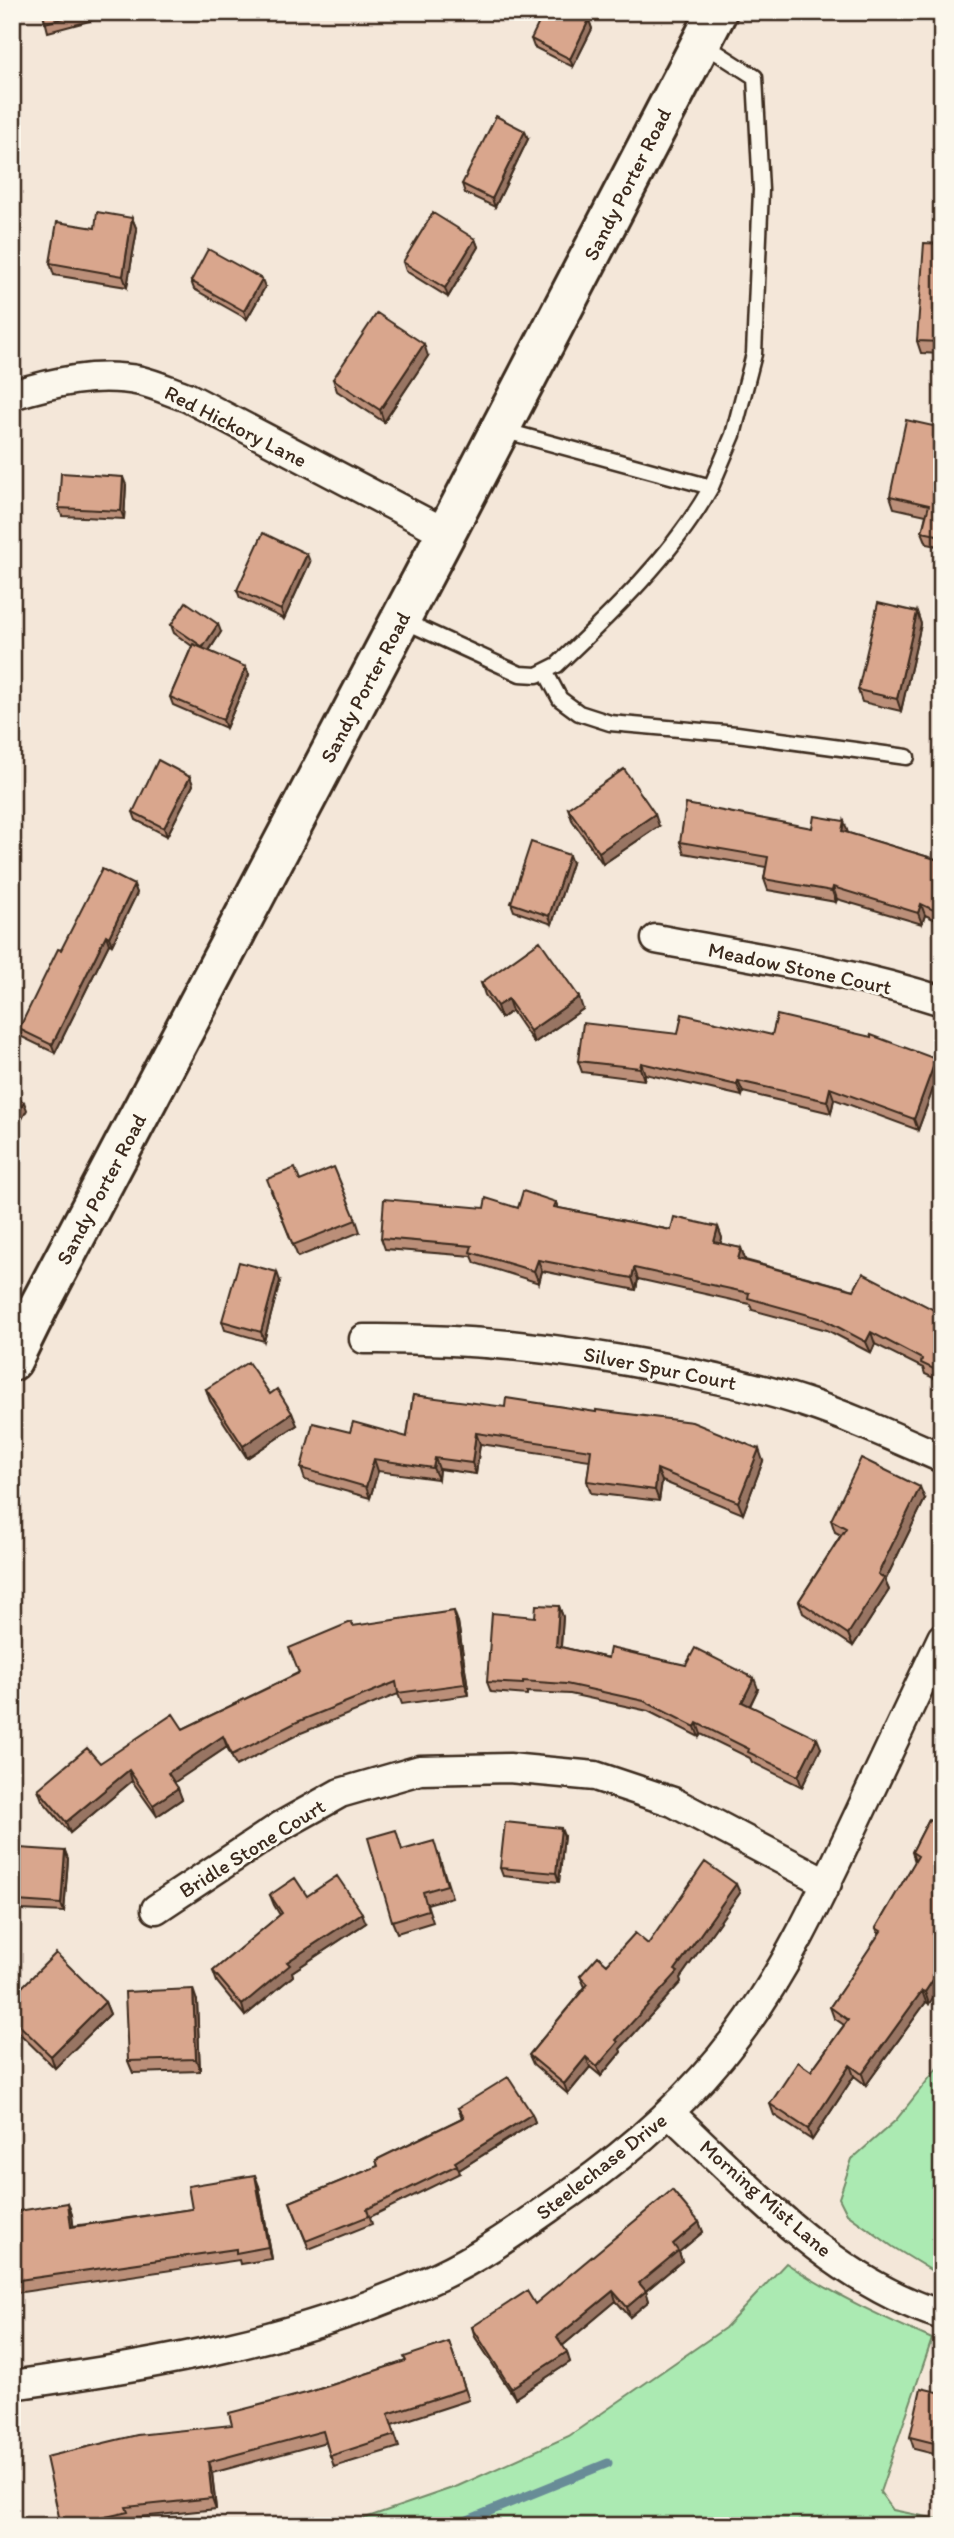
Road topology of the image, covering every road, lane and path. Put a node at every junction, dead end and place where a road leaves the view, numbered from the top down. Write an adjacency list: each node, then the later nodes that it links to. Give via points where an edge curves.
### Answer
1 (709, 27): 3 (street, Sandy Porter Road); 4 (lane, via 755,77 761,190 754,354 733,435)
2 (12, 395): 5 (street, Red Hickory Lane, via 86,378 143,382 187,397)
3 (500, 429): 4 (lane); 5 (street, Sandy Porter Road)
4 (711, 487): 7 (lane, via 661,558 580,644)
5 (446, 533): 6 (street, Sandy Porter Road)
6 (400, 619): 7 (lane, via 520,674); 12 (street, Sandy Porter Road)
7 (545, 671): 8 (lane, via 560,699 579,713 610,723 737,734)
8 (907, 757)
9 (656, 939): 10 (street, Meadow Stone Court, via 824,971)
10 (942, 1001)
11 (364, 1339): 13 (street, Silver Spur Court, via 505,1343 594,1354 742,1383 851,1418)
12 (12, 1361)
13 (942, 1458)
14 (942, 1638): 15 (street, Steelechase Drive)
15 (827, 1883): 16 (street, Bridle Stone Court, via 673,1801 595,1776 509,1768 420,1770 340,1793 281,1826); 17 (street, Steelechase Drive, via 786,1963 736,2038)
16 (156, 1909)
17 (670, 2113): 18 (street, Morning Mist Lane, via 788,2224 849,2270); 19 (street, Steelechase Drive, via 603,2170 493,2246 440,2276 351,2311 250,2342 104,2372)
18 (942, 2315)
19 (12, 2385)

